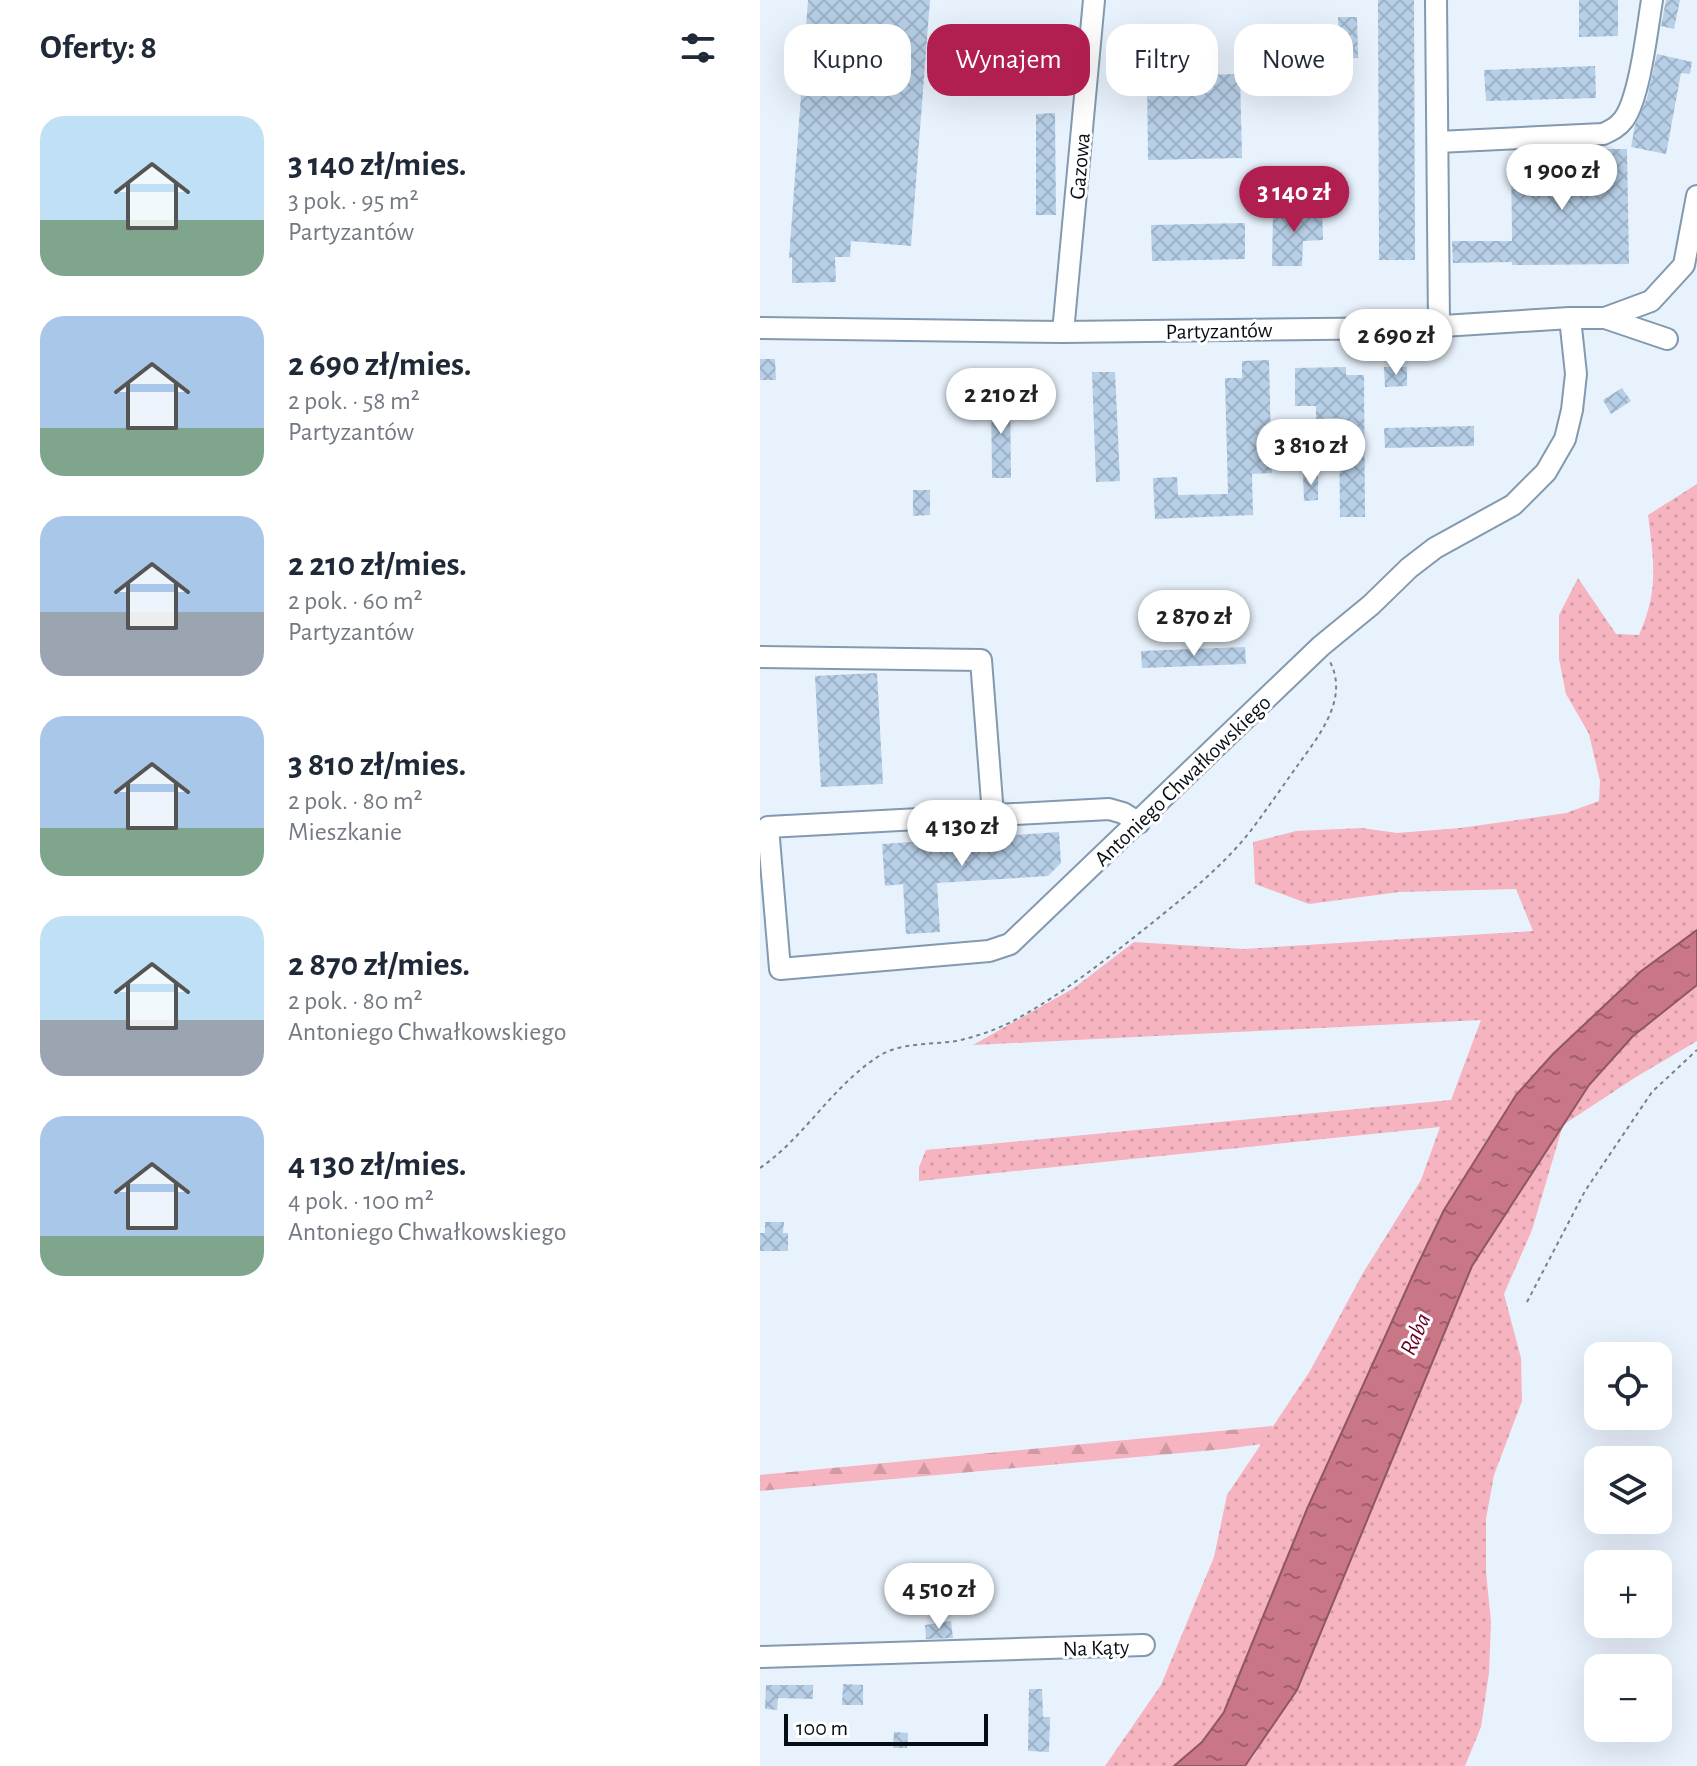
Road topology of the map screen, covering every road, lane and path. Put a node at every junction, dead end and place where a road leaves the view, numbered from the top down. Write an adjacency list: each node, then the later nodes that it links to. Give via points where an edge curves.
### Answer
1 (1094, 0): 11 (street, Gazowa)
2 (1436, 0): 4 (street)
3 (1652, 0): 4 (street, via 1633,98 1615,129 1603,134)
4 (1438, 142): 9 (street)
5 (1697, 196): 6 (street, Partyzantów)
6 (1690, 267): 8 (street, Partyzantów, via 1651,301)
7 (1570, 318): 8 (street, Partyzantów); 9 (street, Partyzantów); 13 (street, Antoniego Chwałkowskiego, via 1576,374 1572,410 1565,439 1546,472 1513,505 1409,568)
8 (1605, 318): 12 (street)
9 (1439, 326): 11 (street, Partyzantów)
10 (760, 328): 11 (street, Partyzantów)
11 (1063, 332)
12 (1667, 339)
13 (1321, 646): 16 (street, Antoniego Chwałkowskiego); 18 (path, via 1332,666 1330,720 1248,834 1197,887 1069,986 1014,1020 958,1040 882,1054)
14 (760, 657): 15 (street, via 981,660)
15 (993, 815): 16 (street, via 1109,809); 16 (street, Antoniego Chwałkowskiego, via 768,827 780,969 989,951 1010,944)
16 (1139, 823)
17 (1697, 1050): 19 (path, via 1652,1092 1585,1191)
18 (760, 1168)
19 (1527, 1302)
20 (1144, 1645): 21 (street, Na Kąty)
21 (760, 1657)

